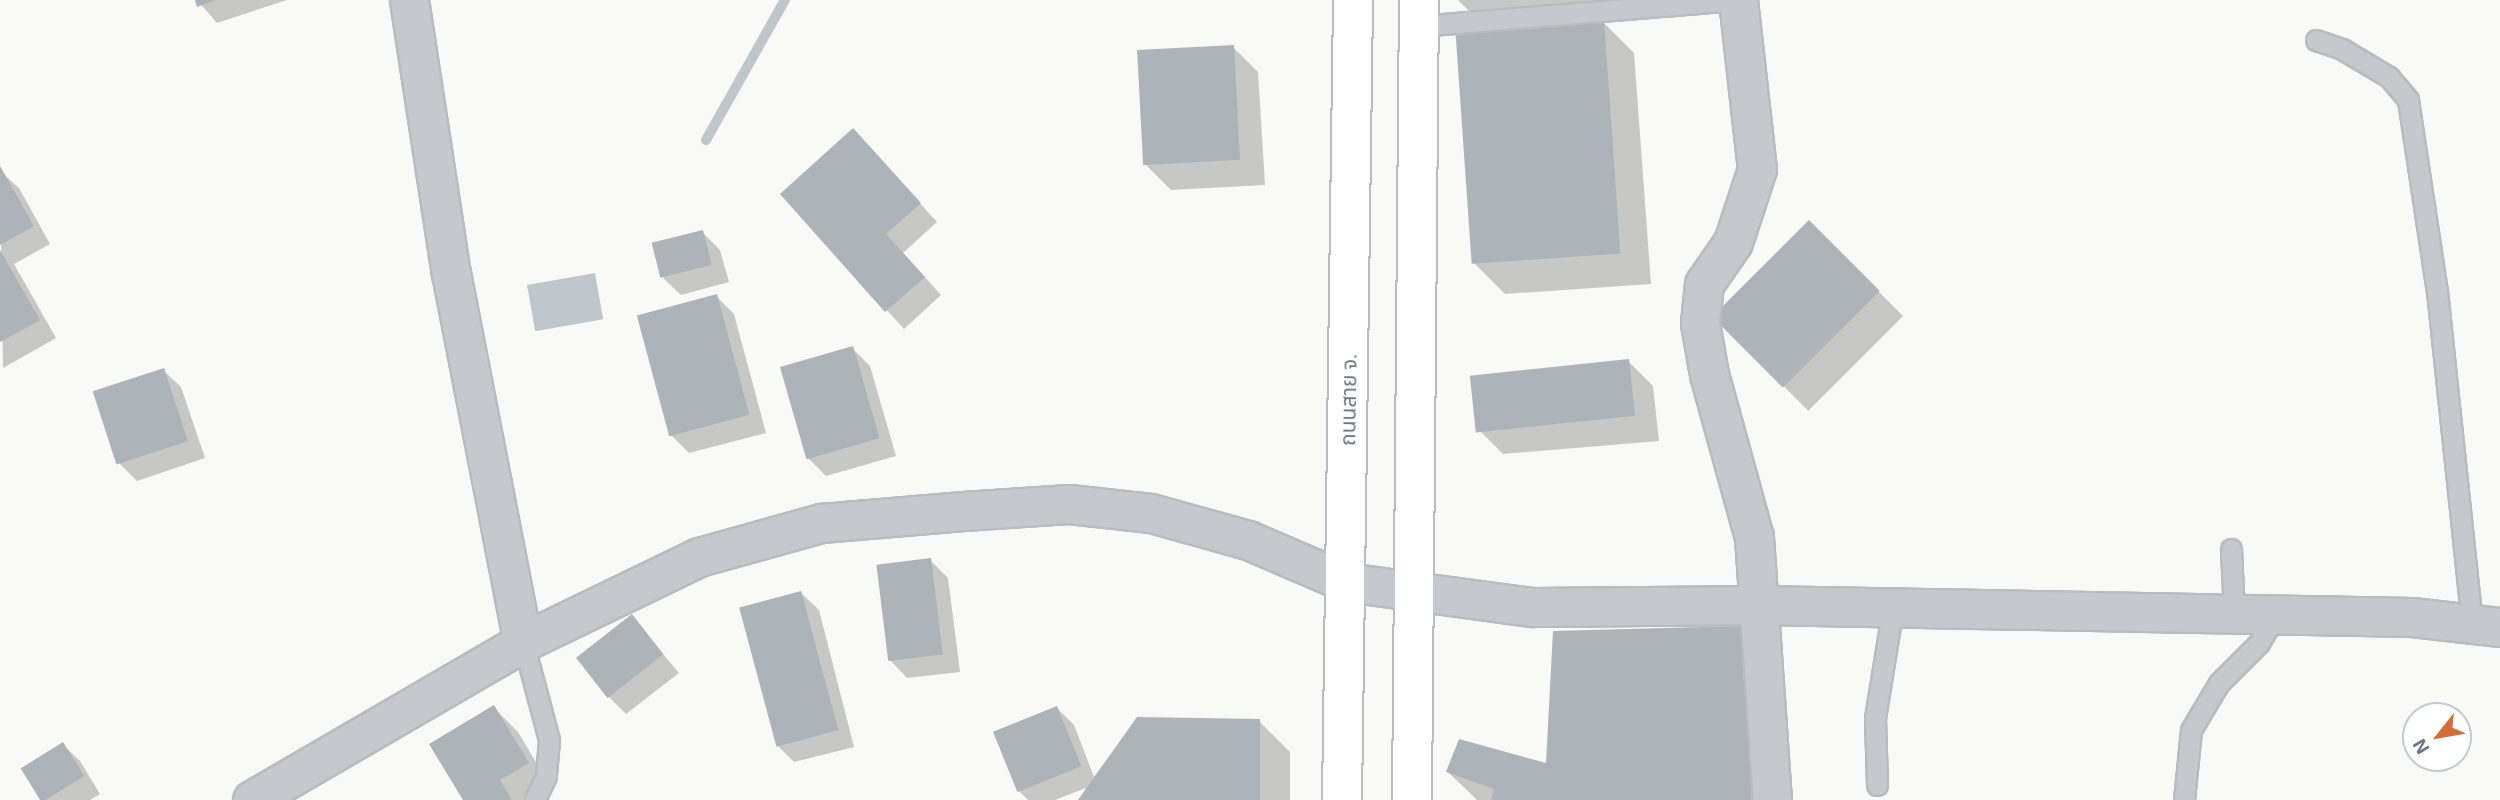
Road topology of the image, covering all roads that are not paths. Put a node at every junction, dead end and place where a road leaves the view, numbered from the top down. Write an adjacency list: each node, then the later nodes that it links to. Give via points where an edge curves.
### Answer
1 (409, 0): 14 (street, via 451,273)
2 (1353, 0): 7 (main road, ถนนสาย จ.)
3 (1737, 0): 4 (lane); 9 (street, via 1757,169 1732,242 1704,284 1700,323 1754,537)
4 (1419, 13): 8 (main road)
5 (2316, 40): 13 (lane, via 2342,49 2389,77 2408,100)
6 (2231, 549): 11 (lane)
7 (1346, 582): 8 (street); 14 (street, via 1248,540 1150,513 1069,504 1029,506 821,523 699,557); 18 (main road, ถนนสาย จ.)
8 (1417, 593): 9 (street, via 1532,607); 19 (main road)
9 (1760, 605): 10 (street); 20 (street)
10 (1893, 607): 11 (street); 15 (lane, via 1875,718)
11 (2234, 614): 12 (street)
12 (2276, 614): 13 (street, via 2412,617); 21 (lane, via 2259,643 2219,683 2191,730)
13 (2486, 625)
14 (523, 642): 16 (street); 17 (lane, via 549,740 546,776)
15 (1877, 785)
16 (252, 800)
17 (536, 800)
18 (1342, 800)
19 (1412, 800)
20 (1772, 800)
21 (2184, 800)

